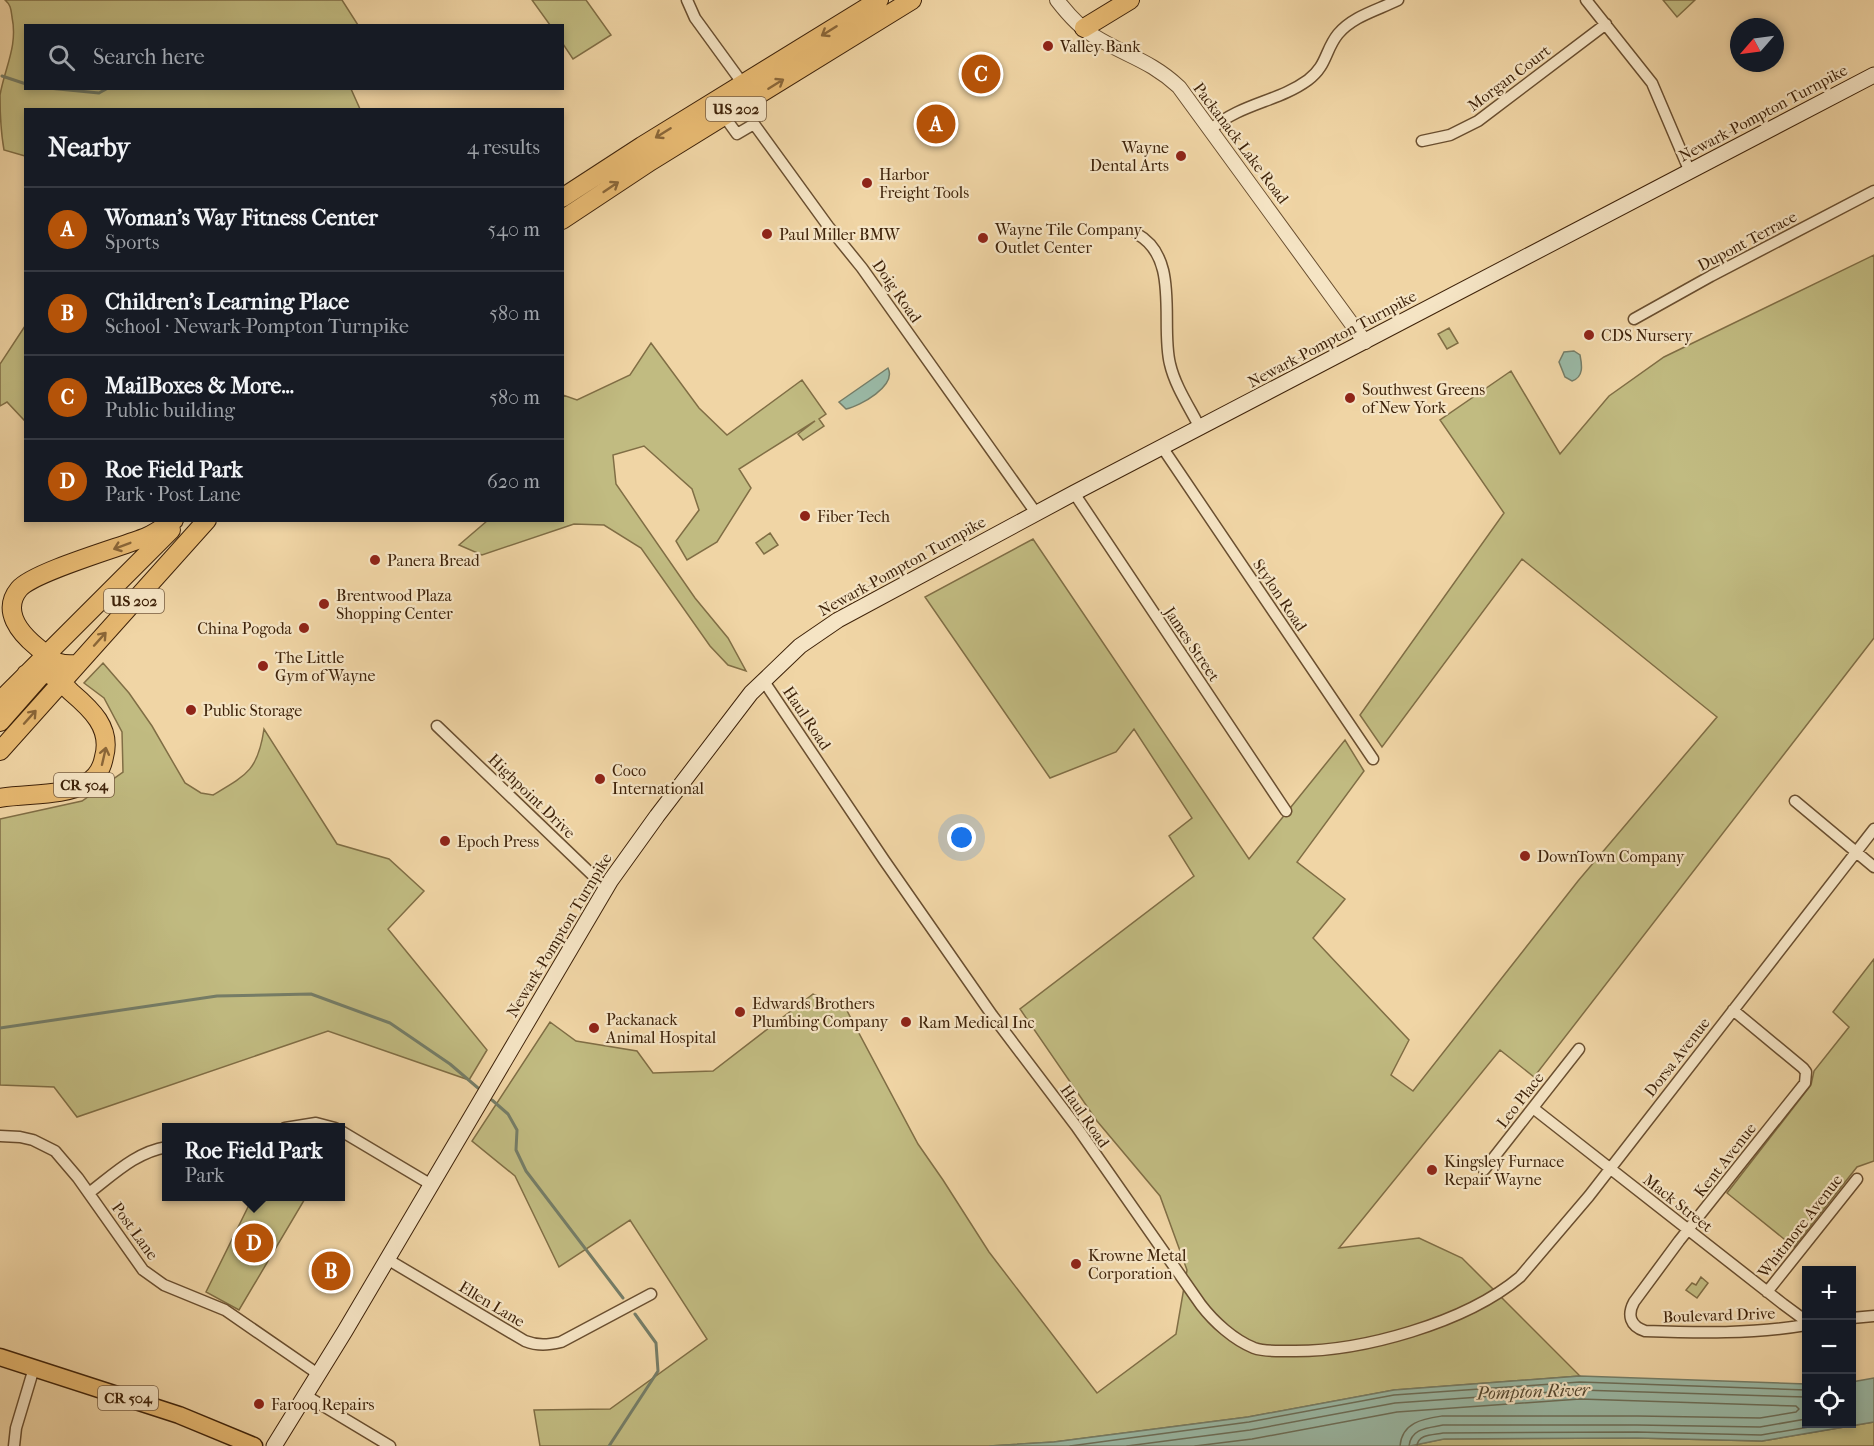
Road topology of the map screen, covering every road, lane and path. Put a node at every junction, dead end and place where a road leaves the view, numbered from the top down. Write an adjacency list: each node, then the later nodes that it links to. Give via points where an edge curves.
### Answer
1 (687, 0): 11 (street, via 695,18)
2 (879, 0): 11 (highway, US 202, one-way to 11)
3 (1057, 0): 9 (street, Packanack Lake Road)
4 (1130, 0): 9 (highway)
5 (1398, 0): 13 (street, via 1348,24 1334,40 1324,64 1308,80 1238,111)
6 (1586, 0): 8 (street)
7 (911, 1): 12 (highway, US 202, one-way to 7)
8 (1606, 24): 14 (street, Morgan Court, via 1478,121 1450,135); 15 (street, via 1652,83)
9 (1084, 28): 13 (street, Packanack Lake Road, via 1159,69 1179,87)
10 (1874, 75): 15 (main road, Newark-Pompton Turnpike)
11 (743, 84): 17 (highway, US 202, one-way to 17)
12 (724, 116): 18 (highway, US 202, one-way to 12); 25 (street, Doig Road, via 737,134 754,124 856,258)
13 (1210, 129): 21 (street, Packanack Lake Road)
14 (1422, 141)
15 (1690, 172): 21 (main road, Newark-Pompton Turnpike)
16 (1874, 191): 20 (street, Dupont Terrace)
17 (564, 197)
18 (564, 219)
19 (1137, 234): 22 (street, via 1155,249 1163,270 1170,365)
20 (1634, 319)
21 (1365, 342): 22 (main road, Newark-Pompton Turnpike)
22 (1200, 428): 23 (main road, Newark-Pompton Turnpike)
23 (1162, 447): 24 (main road, Newark-Pompton Turnpike); 37 (street, Stylon Road)
24 (1074, 493): 25 (main road, Newark-Pompton Turnpike); 40 (street, James Street)
25 (1036, 513): 31 (main road, Newark-Pompton Turnpike, via 838,620 800,646)
26 (171, 522): 30 (highway, one-way to 30, via 149,536 49,572 21,587 12,604 14,619)
27 (178, 522): 30 (highway)
28 (205, 522): 29 (highway, US 202, one-way to 28)
29 (77, 664): 30 (highway); 32 (highway, US 202)
30 (43, 665): 32 (highway, CR 504); 33 (highway); 34 (highway)
31 (763, 680): 44 (main road, Newark-Pompton Turnpike); 61 (street, Haul Road, via 992,1015 1076,1126 1201,1305 1222,1327 1257,1348 1325,1350 1419,1329)
32 (61, 683): 36 (highway, US 202, one-way to 32); 38 (highway, CR 504, one-way to 32, via 79,787 99,770 106,751 100,723)
33 (0, 701)
34 (0, 722)
35 (437, 726): 44 (street, Highpoint Drive)
36 (0, 751)
37 (1373, 759)
38 (0, 798)
39 (1795, 801): 42 (street)
40 (1286, 811)
41 (1874, 829): 42 (street, Dorsa Avenue)
42 (1856, 852): 43 (street); 45 (street, Dorsa Avenue)
43 (1874, 867)
44 (606, 888): 54 (main road, Newark-Pompton Turnpike)
45 (1733, 1010): 51 (street, Dorsa Avenue); 56 (street, Kent Avenue, via 1806,1072 1805,1083)
46 (1579, 1049): 47 (street, Leo Place)
47 (1533, 1108): 51 (street, Mack Street); 52 (street, Leo Place)
48 (345, 1133): 54 (street)
49 (0, 1136): 55 (street, Post Lane, via 26,1138 50,1148)
50 (162, 1148): 55 (street, via 134,1158)
51 (1610, 1169): 56 (street, Mack Street); 61 (street, Dorsa Avenue, via 1520,1277)
52 (1484, 1170)
53 (1857, 1179): 58 (street, Whitmore Avenue)
54 (430, 1184): 57 (main road, Newark-Pompton Turnpike)
55 (89, 1193): 68 (street, Post Lane, via 149,1276 225,1310)
56 (1688, 1230): 58 (street, Mack Street); 59 (street, Kent Avenue)
57 (387, 1258): 60 (street, Ellen Lane, via 533,1344 561,1342); 68 (main road, Newark-Pompton Turnpike)
58 (1767, 1292): 64 (street, Mack Street)
59 (1640, 1293): 65 (street, Boulevard Drive, via 1631,1306 1630,1319 1645,1331 1716,1333)
60 (651, 1294)
61 (1496, 1294)
62 (1874, 1316): 63 (street)
63 (1856, 1318)
64 (1802, 1320)
65 (1802, 1323)
66 (0, 1357): 67 (main road, CR 504)
67 (34, 1368): 70 (street, via 15,1428); 71 (main road, CR 504, via 179,1415)
68 (318, 1374): 69 (main road, Newark-Pompton Turnpike)
69 (305, 1395): 72 (main road, Newark-Pompton Turnpike); 73 (street)
70 (14, 1446)
71 (254, 1446)
72 (274, 1446)
73 (390, 1446)

